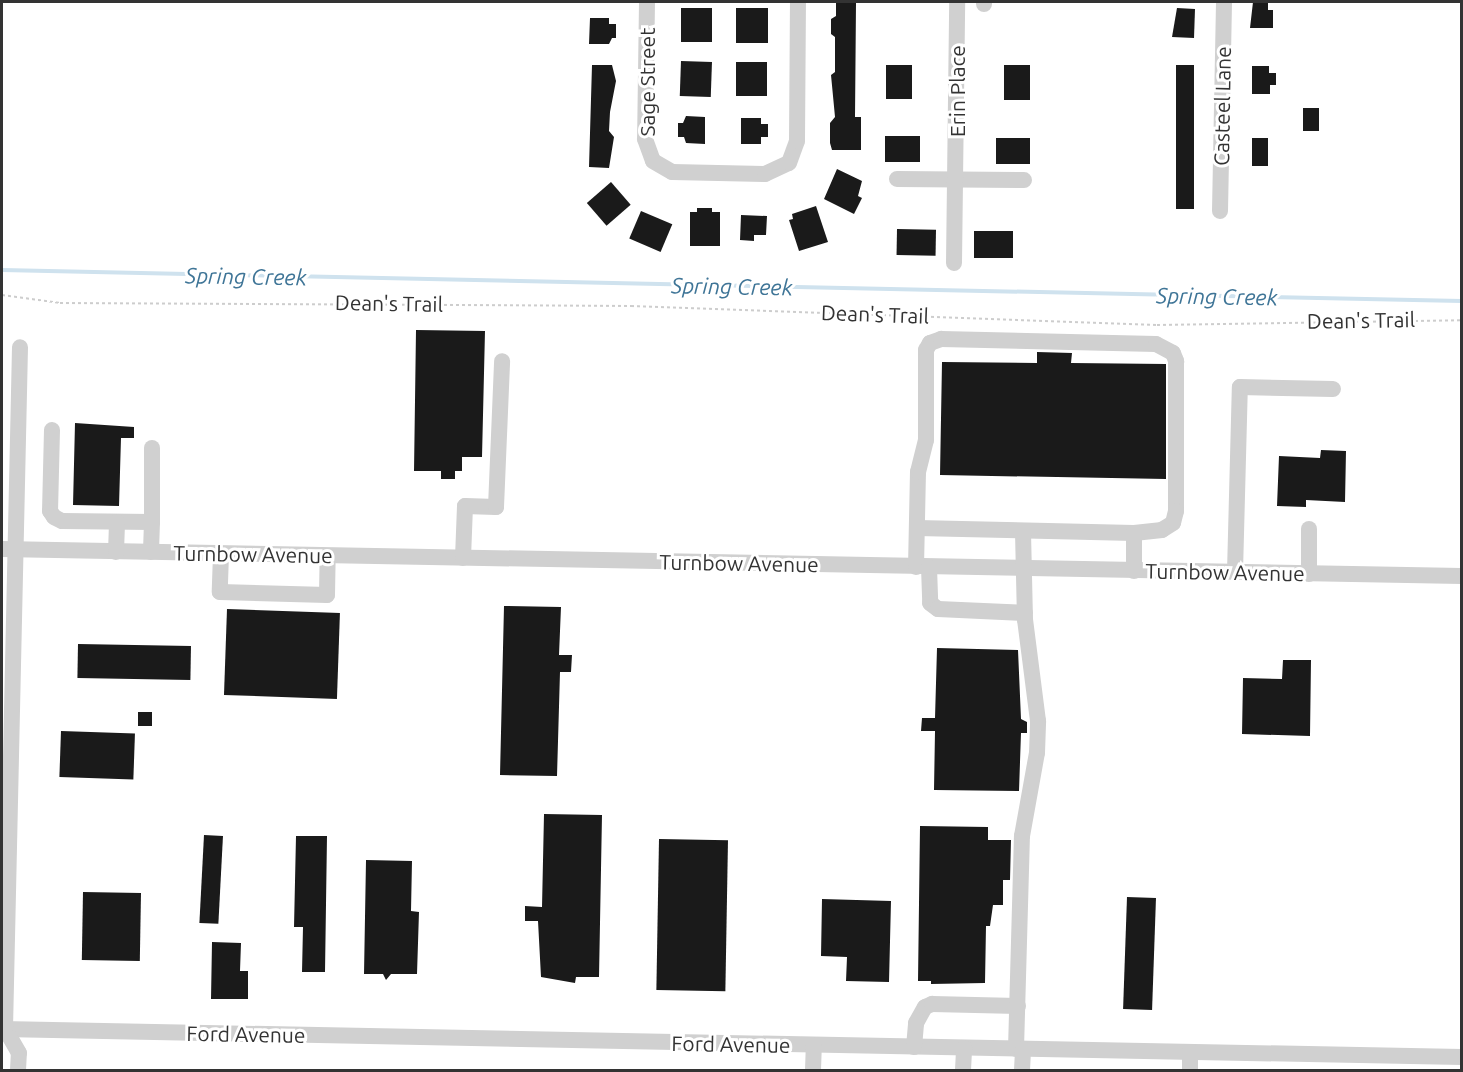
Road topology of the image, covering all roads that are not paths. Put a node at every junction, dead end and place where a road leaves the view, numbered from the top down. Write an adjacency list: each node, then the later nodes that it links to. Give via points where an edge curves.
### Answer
1 (646, 2): 2 (street, Sage Street, via 645,139 653,161 672,172 753,174 779,171 789,163 797,141)
2 (798, 2)
3 (957, 2): 6 (street, Erin Place)
4 (1224, 2): 8 (street, Casteel Lane)
5 (897, 179): 6 (street)
6 (957, 180): 7 (street); 9 (street, Erin Place)
7 (1024, 180)
8 (1220, 211)
9 (954, 263)
10 (20, 347): 21 (street)
11 (502, 361): 26 (street, via 496,507 465,506)
12 (1333, 390): 30 (street, via 1240,387)
13 (52, 430): 15 (street, via 50,511 54,517 62,521)
14 (152, 448): 16 (street)
15 (117, 522): 16 (street); 22 (street)
16 (152, 522): 23 (street)
17 (917, 528): 19 (street); 20 (street, via 918,472 926,440 926,350 930,343 941,339 1156,344 1173,353 1176,361 1176,511 1173,523 1162,530); 27 (street)
18 (1309, 529): 31 (street)
19 (1023, 531): 20 (street); 28 (street)
20 (1134, 533): 29 (street)
21 (9, 549): 22 (street, Turnbow Avenue); 35 (street)
22 (116, 552): 23 (street, Turnbow Avenue)
23 (151, 552): 24 (street, Turnbow Avenue)
24 (221, 554): 25 (street, Turnbow Avenue); 25 (street, via 220,592 327,595)
25 (328, 556): 26 (street, Turnbow Avenue)
26 (463, 558): 27 (street, Turnbow Avenue)
27 (923, 567): 28 (street, Turnbow Avenue); 33 (street, via 930,603 938,609)
28 (1023, 568): 29 (street, Turnbow Avenue); 33 (street)
29 (1134, 571): 30 (street, Turnbow Avenue)
30 (1235, 572): 31 (street, Turnbow Avenue)
31 (1309, 574): 32 (street, Turnbow Avenue)
32 (1461, 576)
33 (1025, 613): 34 (street, via 1038,721 1037,753 1022,836)
34 (1018, 1006): 37 (street, via 932,1004 925,1007 916,1023); 39 (street)
35 (3, 1029): 36 (street, Ford Avenue); 43 (street, via 19,1053)
36 (814, 1045): 37 (street, Ford Avenue); 44 (street)
37 (914, 1047): 38 (street, Ford Avenue)
38 (964, 1048): 39 (street, Ford Avenue); 45 (street)
39 (1019, 1049): 40 (street, Ford Avenue); 46 (street)
40 (1190, 1052): 42 (street, Ford Avenue); 47 (street)
41 (1461, 1057): 42 (street, Ford Avenue)
42 (1282, 1062)
43 (18, 1071)
44 (813, 1071)
45 (963, 1071)
46 (1022, 1071)
47 (1190, 1071)

